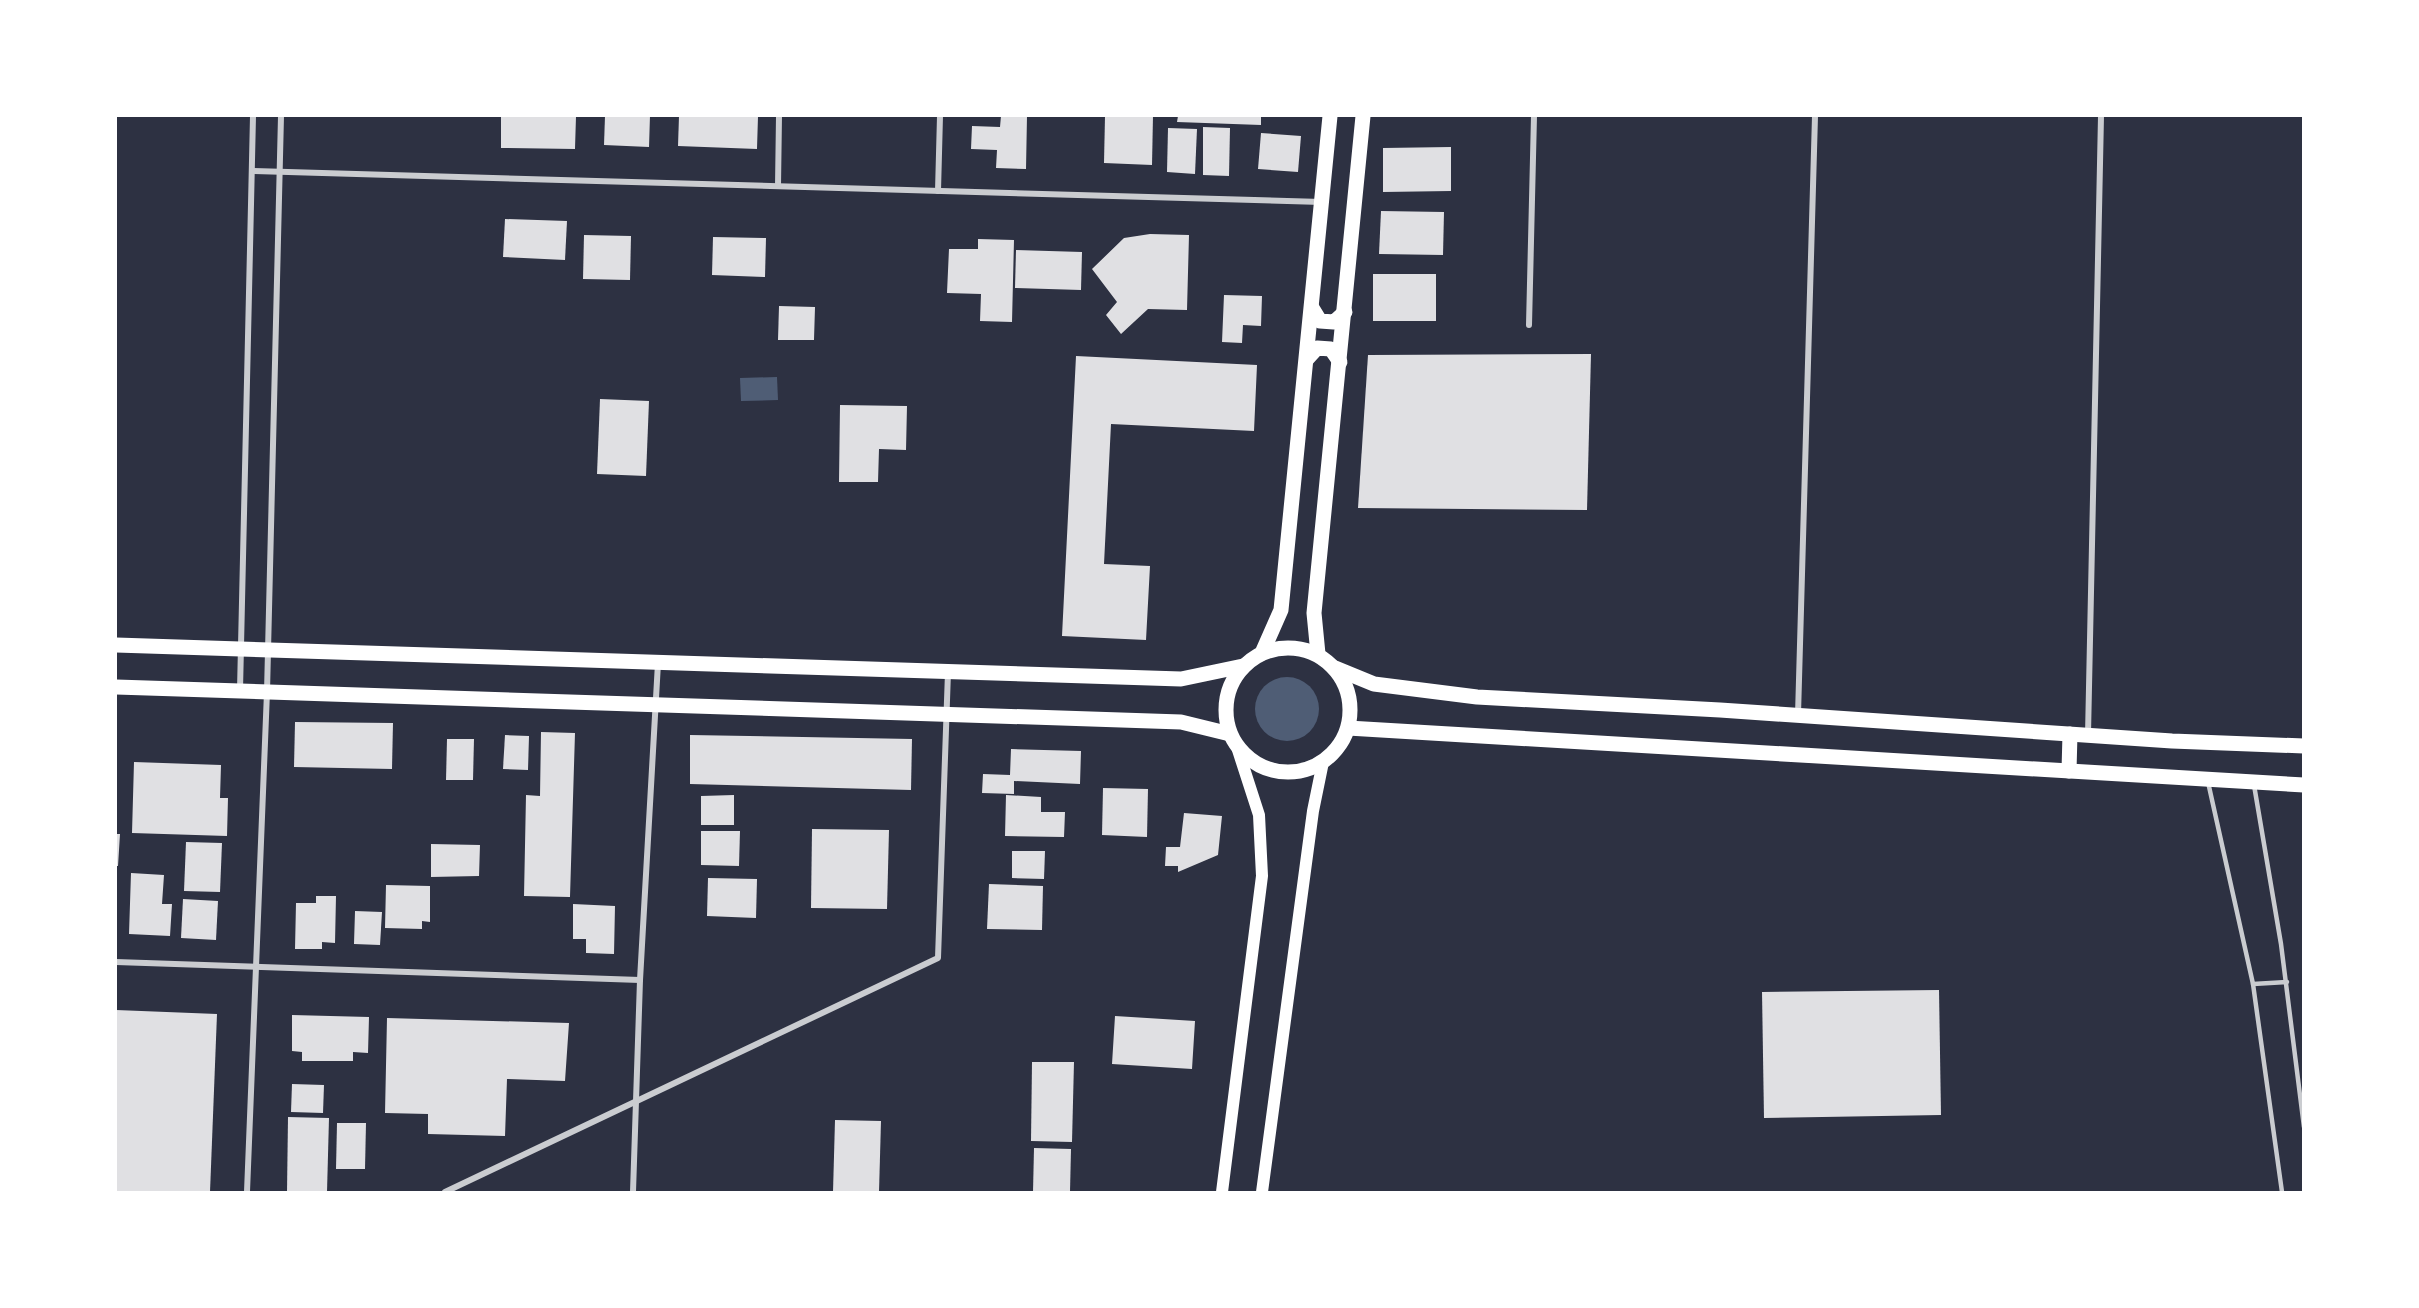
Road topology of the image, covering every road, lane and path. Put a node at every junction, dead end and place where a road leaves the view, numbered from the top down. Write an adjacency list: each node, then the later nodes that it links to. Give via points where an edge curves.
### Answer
1 (253, 116): 10 (street)
2 (281, 116): 11 (street)
3 (779, 116): 12 (street)
4 (940, 116): 13 (street)
5 (1330, 116): 14 (main road)
6 (1363, 116): 16 (main road)
7 (1534, 116): 17 (street)
8 (1815, 116): 34 (street)
9 (2101, 116): 37 (street)
10 (252, 171): 11 (street); 21 (street)
11 (280, 172): 12 (street); 22 (street)
12 (778, 186): 13 (street)
13 (938, 191): 14 (street)
14 (1322, 202): 15 (main road)
15 (1312, 308): 16 (main road, via 1320,321 1334,322); 18 (main road)
16 (1345, 312): 19 (main road)
17 (1529, 325)
18 (1307, 359): 19 (main road, via 1317,348 1331,348); 23 (main road, via 1281,610)
19 (1340, 362): 24 (main road, via 1314,613)
20 (116, 645): 21 (main road)
21 (241, 650): 22 (main road); 30 (street)
22 (268, 651): 25 (main road); 31 (street)
23 (1262, 653): 24 (main road, via 1281,647); 26 (main road)
24 (1318, 654): 27 (main road)
25 (658, 663): 28 (main road); 32 (street)
26 (1243, 666): 28 (main road, via 1181,679); 38 (main road, via 1227,698 1226,716)
27 (1335, 668): 34 (main road, via 1374,684 1477,697); 35 (main road, via 1349,696)
28 (948, 672): 33 (street)
29 (116, 687): 30 (main road)
30 (240, 690): 31 (main road)
31 (267, 692): 32 (main road); 46 (street)
32 (654, 704): 33 (main road); 47 (street)
33 (947, 715): 38 (main road, via 1181,722); 50 (street, via 938,958)
34 (1798, 716): 36 (main road)
35 (1348, 728): 40 (main road, via 1339,748); 41 (main road)
36 (2070, 734): 37 (main road); 41 (main road)
37 (2088, 735): 39 (main road)
38 (1234, 740): 40 (main road, via 1251,760 1268,770 1306,771); 55 (main road, via 1259,815 1262,876)
39 (2304, 746)
40 (1323, 762): 56 (main road, via 1313,811)
41 (2069, 771): 42 (main road)
42 (2208, 779): 43 (main road); 49 (lane)
43 (2253, 782): 44 (main road); 48 (lane)
44 (2304, 785)
45 (116, 962): 46 (street)
46 (256, 966): 47 (street); 52 (street)
47 (640, 980): 50 (street)
48 (2287, 982): 49 (lane); 51 (lane)
49 (2253, 984): 57 (lane)
50 (635, 1104): 53 (street); 54 (street)
51 (2304, 1126)
52 (247, 1192)
53 (445, 1192)
54 (633, 1192)
55 (1222, 1192)
56 (1262, 1192)
57 (2282, 1192)

